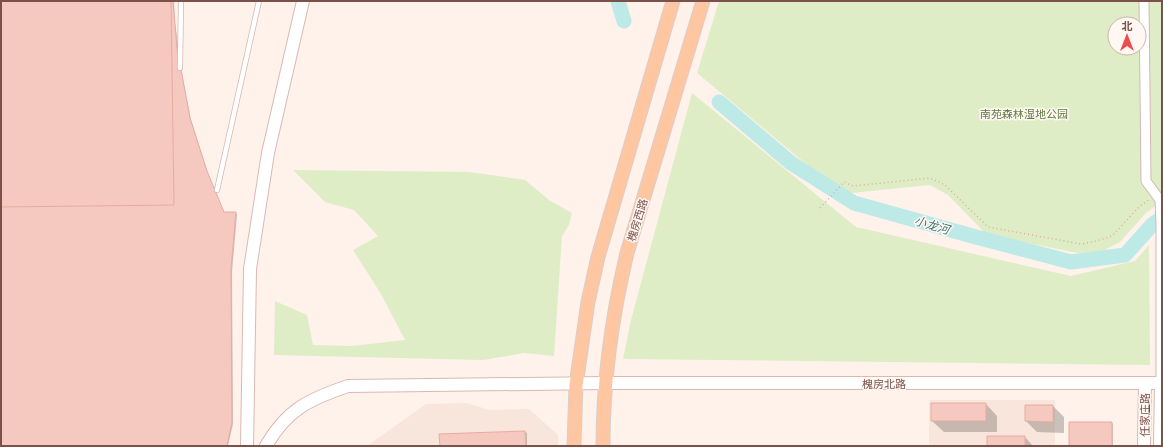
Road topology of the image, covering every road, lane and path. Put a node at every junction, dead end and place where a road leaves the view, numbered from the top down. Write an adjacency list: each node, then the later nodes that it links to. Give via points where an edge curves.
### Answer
1 (181, 1): 7 (lane)
2 (259, 1): 8 (lane)
3 (303, 1): 16 (street, via 268,153 250,269)
4 (673, 1): 15 (main road, via 598,257 588,302)
5 (703, 1): 12 (main road, 槐房西路, via 627,253 619,287)
6 (1144, 1): 9 (street, via 1146,181)
7 (180, 68)
8 (217, 190)
9 (1158, 197): 10 (path, via 1140,206 1112,236 1081,244 988,227 945,185 930,178 853,186 844,182); 11 (street)
10 (820, 208)
11 (1161, 224): 14 (street)
12 (605, 383): 13 (street, 槐房北路); 15 (street, 槐房北路); 19 (main road, 槐房西路)
13 (1145, 383): 14 (street, 槐房北路); 20 (street, 任家庄路)
14 (1161, 383): 21 (street, 任家庄路)
15 (576, 385): 17 (street, 槐房北路, via 348,386 318,396 291,413); 18 (main road)
16 (246, 446)
17 (266, 446)
18 (574, 446)
19 (603, 446)
20 (1144, 446)
21 (1160, 446)

